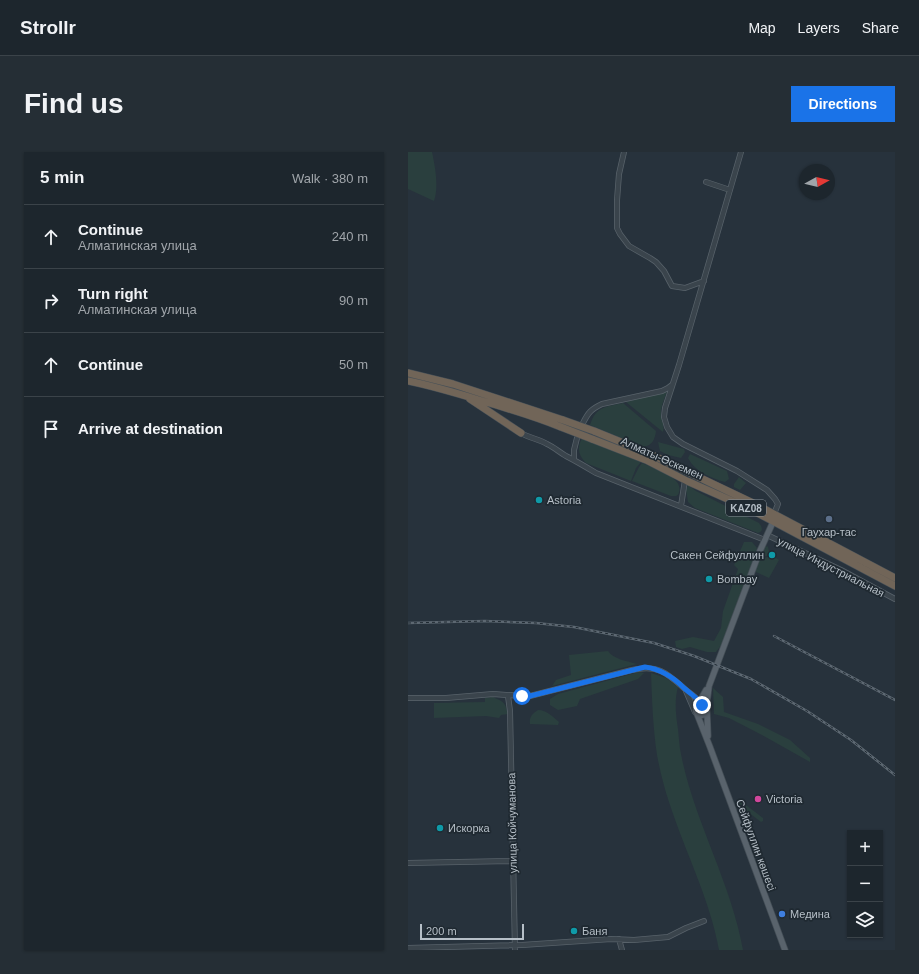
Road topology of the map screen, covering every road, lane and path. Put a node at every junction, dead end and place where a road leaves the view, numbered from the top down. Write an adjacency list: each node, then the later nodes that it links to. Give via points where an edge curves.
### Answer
1 (624, 152): 5 (street, via 618,200 620,234 629,246 656,262 672,286 685,288)
2 (741, 152): 4 (street)
3 (706, 182): 4 (street)
4 (730, 190): 5 (street)
5 (704, 281): 8 (street)
6 (408, 373): 10 (highway, Алматы-Өскемен / KAZ08, via 502,399)
7 (408, 381): 9 (highway, Алматы-Өскемен / KAZ08)
8 (672, 385): 11 (street, via 658,392 602,404 590,411); 17 (street, via 664,417 673,437 767,490 778,504)
9 (467, 397): 10 (highway, Алматы-Өскемен / KAZ08); 12 (highway)
10 (562, 423): 15 (highway, Алматы-Өскемен / KAZ08, bridge); 17 (highway, Алматы-Өскемен / KAZ08, bridge, via 594,431 648,453)
11 (583, 423)
12 (521, 433): 14 (street, via 547,444)
13 (577, 438): 14 (street)
14 (574, 460): 16 (street, улица Индустриальная, via 596,473)
15 (685, 480): 16 (street); 18 (highway, Алматы-Өскемен / KAZ08)
16 (681, 506): 19 (street, улица Индустриальная)
17 (774, 514): 20 (highway, Алматы-Өскемен / KAZ08)
18 (773, 522): 19 (main road); 21 (highway, Алматы-Өскемен / KAZ08)
19 (766, 537): 22 (street, улица Индустриальная, via 834,567); 23 (main road)
20 (895, 578)
21 (895, 586)
22 (895, 599)
23 (709, 686): 27 (main road); 27 (main road, via 706,702)
24 (684, 688): 25 (street, via 664,672 645,667 530,696); 27 (street); 27 (street)
25 (508, 696): 26 (street, via 493,694); 29 (street, улица Койчуманова)
26 (408, 698)
27 (701, 708): 28 (main road); 28 (main road)
28 (710, 747): 36 (main road, Сейфуллин көшесі)
29 (513, 861): 30 (street); 34 (street, улица Койчуманова)
30 (408, 863)
31 (704, 921): 32 (street, via 668,937)
32 (619, 939): 34 (street, via 571,941); 35 (street)
33 (408, 948): 34 (street)
34 (515, 948)
35 (622, 950)
36 (785, 950)

